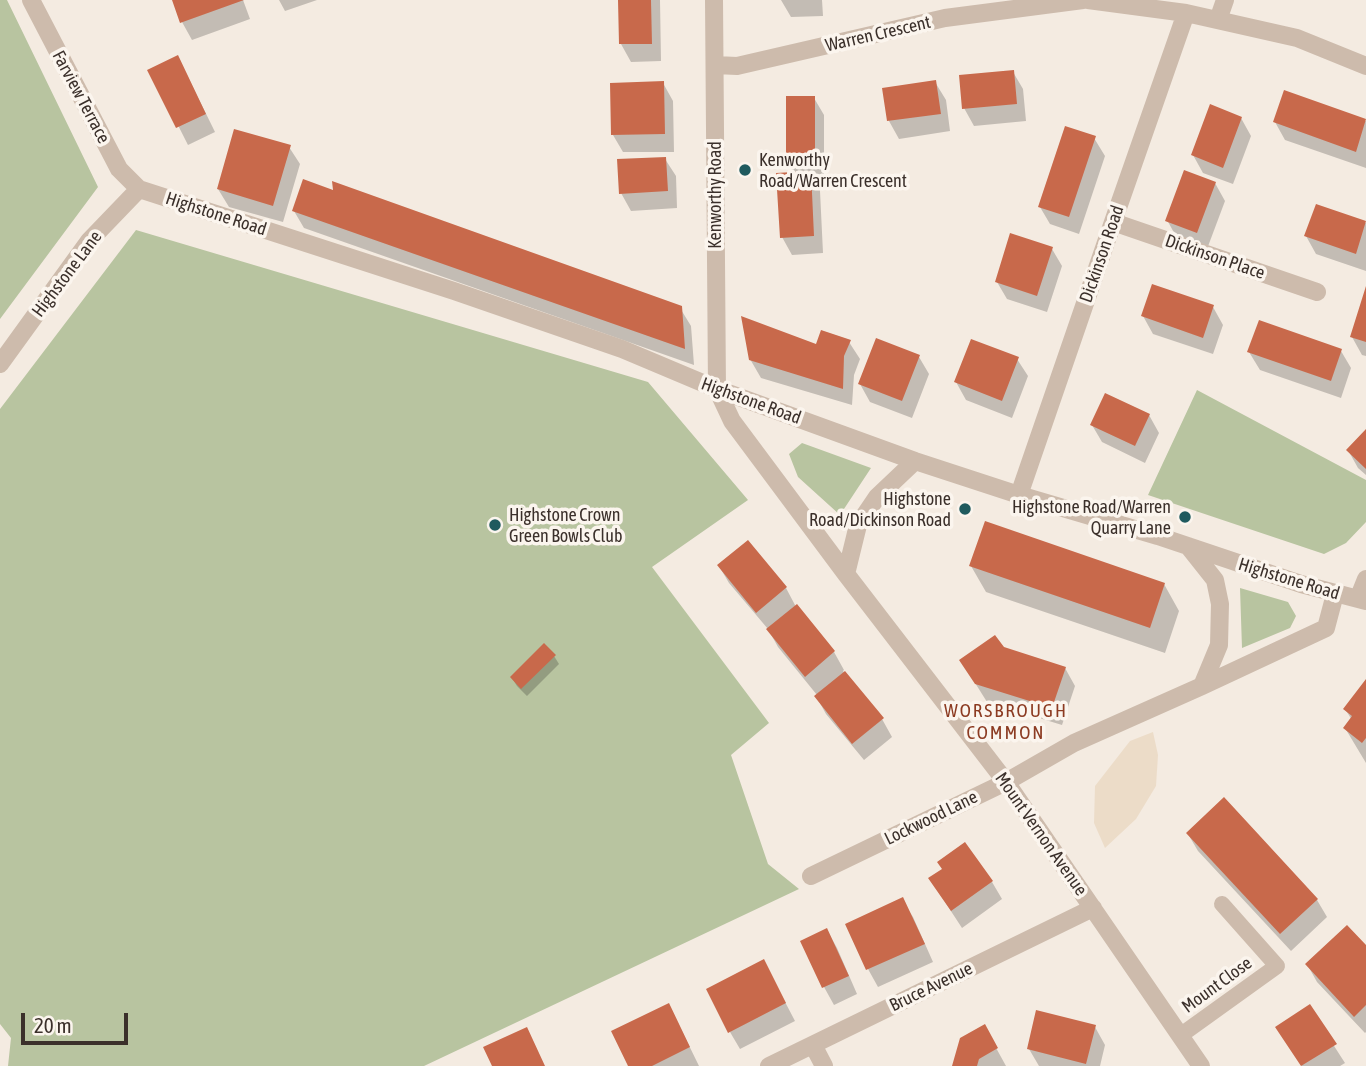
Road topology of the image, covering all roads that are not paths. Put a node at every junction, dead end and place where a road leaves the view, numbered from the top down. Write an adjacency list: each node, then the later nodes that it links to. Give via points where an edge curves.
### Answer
1 (31, 0): 9 (street, Farview Terrace, via 119,169)
2 (714, 0): 7 (street, Kenworthy Road)
3 (1086, 0): 5 (street, Warren Crescent); 7 (street, Warren Crescent, via 945,18 737,66)
4 (1225, 0): 6 (street)
5 (1186, 13): 6 (street, Warren Crescent); 10 (street, Dickinson Road)
6 (1218, 20): 8 (street, Warren Crescent, via 1297,38)
7 (715, 65): 13 (street, Kenworthy Road)
8 (1366, 65)
9 (139, 189): 12 (street, Highstone Lane, via 89,241); 13 (street, Highstone Road, via 609,345)
10 (1112, 222): 11 (street, Dickinson Place); 15 (street, Dickinson Road)
11 (1317, 292)
12 (0, 365)
13 (717, 389): 14 (street, Highstone Road); 17 (street, Mount Vernon Avenue, via 732,421)
14 (915, 461): 15 (street, Highstone Road); 17 (street, via 877,497 858,526)
15 (1019, 495): 16 (street, Highstone Road)
16 (1188, 546): 19 (street, Highstone Road); 21 (street, via 1214,580 1220,604 1219,645)
17 (846, 574): 22 (street, Mount Vernon Avenue)
18 (1366, 579): 20 (street)
19 (1335, 594): 20 (street, Highstone Road); 21 (street, Lockwood Lane, via 1326,628)
20 (1362, 600)
21 (1202, 686): 22 (street, Lockwood Lane, via 1074,743)
22 (1006, 782): 23 (street, Lockwood Lane); 25 (street, Mount Vernon Avenue)
23 (811, 876)
24 (1222, 904): 26 (lane, Mount Close, via 1277,966)
25 (1093, 908): 26 (street, Mount Vernon Avenue); 27 (street, Bruce Avenue)
26 (1181, 1035): 30 (street, Mount Vernon Avenue)
27 (813, 1045): 28 (street, Bruce Avenue); 29 (street)
28 (769, 1066)
29 (824, 1066)
30 (1201, 1066)

